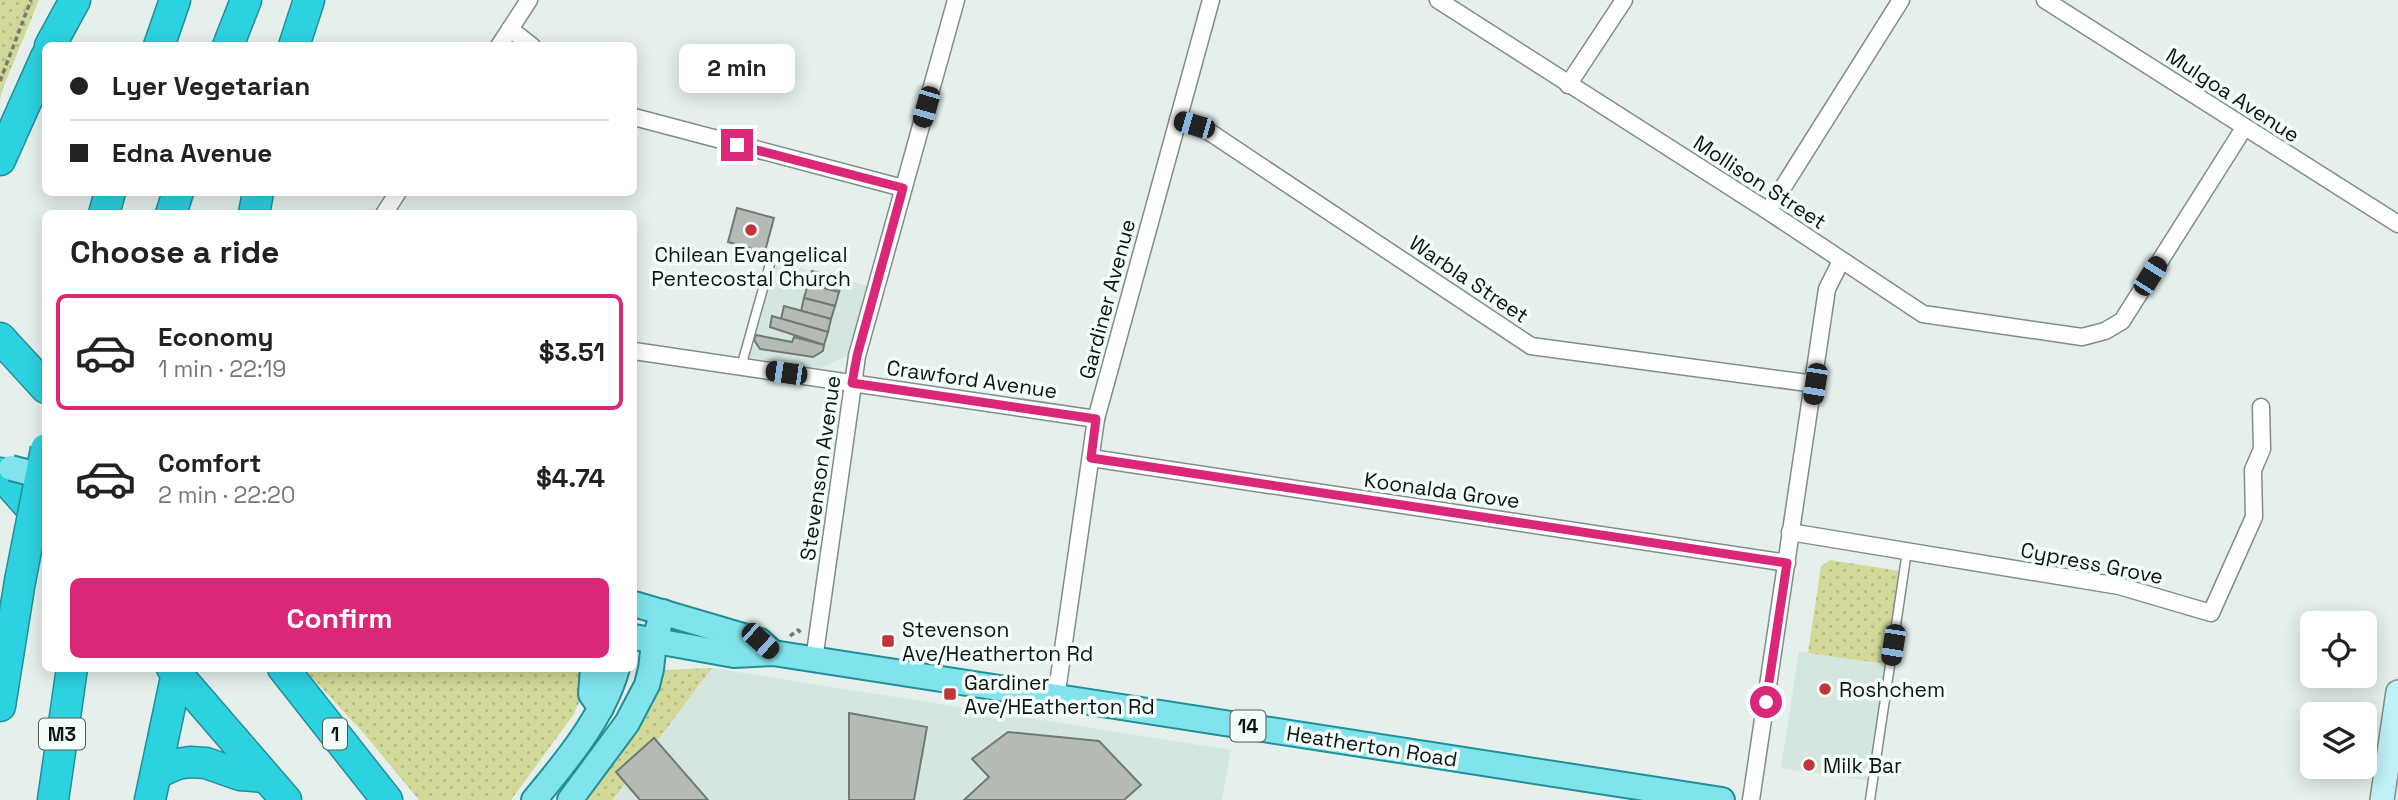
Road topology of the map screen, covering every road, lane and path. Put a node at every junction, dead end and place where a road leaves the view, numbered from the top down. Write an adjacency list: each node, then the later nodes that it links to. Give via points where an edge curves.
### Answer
1 (31, 0): 21 (path)
2 (75, 0): 14 (highway)
3 (175, 0): 15 (highway)
4 (246, 0): 16 (highway)
5 (309, 0): 17 (highway)
6 (529, 0): 13 (street)
7 (956, 0): 27 (street, Stevenson Avenue)
8 (1211, 0): 24 (street, Gardiner Avenue)
9 (1438, 0): 22 (street, Mollison Street)
10 (1624, 0): 22 (street)
11 (1901, 0): 28 (street)
12 (2045, 0): 25 (street, Mulgoa Avenue)
13 (510, 29): 18 (street); 19 (street)
14 (52, 42)
15 (160, 42)
16 (230, 42)
17 (295, 42)
18 (502, 42)
19 (527, 42)
20 (42, 66): 26 (highway)
21 (0, 81)
22 (1568, 85): 28 (street, Mollison Street)
23 (637, 118): 27 (street)
24 (1178, 120): 37 (street, Warbla Street, via 1208,131 1531,346); 39 (street, Gardiner Avenue)
25 (2244, 128): 29 (street, Mulgoa Avenue); 31 (street, Mollison Street, via 2122,321 2105,331 2081,337 1923,314)
26 (0, 160)
27 (903, 188): 35 (street, Stevenson Avenue)
28 (1768, 211): 31 (street, Mollison Street)
29 (2398, 224)
30 (771, 260): 34 (lane)
31 (1841, 261): 37 (street, via 1827,289)
32 (0, 338): 36 (highway)
33 (637, 351): 34 (street, Crawford Avenue)
34 (741, 367): 35 (street, Crawford Avenue)
35 (852, 383): 39 (street, Crawford Avenue); 53 (street, Stevenson Avenue)
36 (42, 384)
37 (1815, 384): 46 (street)
38 (2261, 408): 47 (street, Cypress Grove, via 2262,449 2253,471 2254,517 2211,613 2119,586)
39 (1096, 419): 40 (street, Gardiner Avenue)
40 (1091, 458): 48 (street, Koonalda Grove); 61 (street, Gardiner Avenue)
41 (0, 465): 44 (main road, bridge)
42 (42, 469): 62 (highway, bridge)
43 (0, 473): 45 (highway)
44 (42, 476)
45 (42, 520)
46 (1790, 532): 47 (street, Cypress Grove); 48 (street)
47 (1907, 551): 74 (lane)
48 (1787, 563): 73 (street)
49 (637, 609): 50 (main road, Heatherton Road / 14)
50 (663, 612): 51 (main road); 52 (main road, Heatherton Road / 14, via 760,641)
51 (644, 639): 52 (main road, Heatherton Road / 14, via 734,655); 71 (main road, via 652,669 647,685 634,711)
52 (773, 653): 53 (main road, Heatherton Road / 14)
53 (814, 660): 61 (main road, Heatherton Road / 14)
54 (71, 672): 67 (highway, M3)
55 (176, 672): 65 (highway)
56 (178, 672): 64 (highway)
57 (286, 672): 69 (highway, 1)
58 (593, 672): 63 (main road, via 591,694)
59 (615, 672): 63 (main road)
60 (2398, 692): 75 (main road)
61 (1056, 698): 66 (main road, Heatherton Road / 14)
62 (0, 706)
63 (601, 708): 70 (main road)
64 (265, 776): 65 (highway, via 240,775 190,762 177,764); 68 (highway)
65 (154, 786)
66 (1651, 795): 72 (main road, Heatherton Road / 14)
67 (52, 800)
68 (286, 800)
69 (387, 800)
70 (534, 800)
71 (570, 800)
72 (1722, 800)
73 (1752, 800)
74 (1870, 800)
75 (2382, 800)

